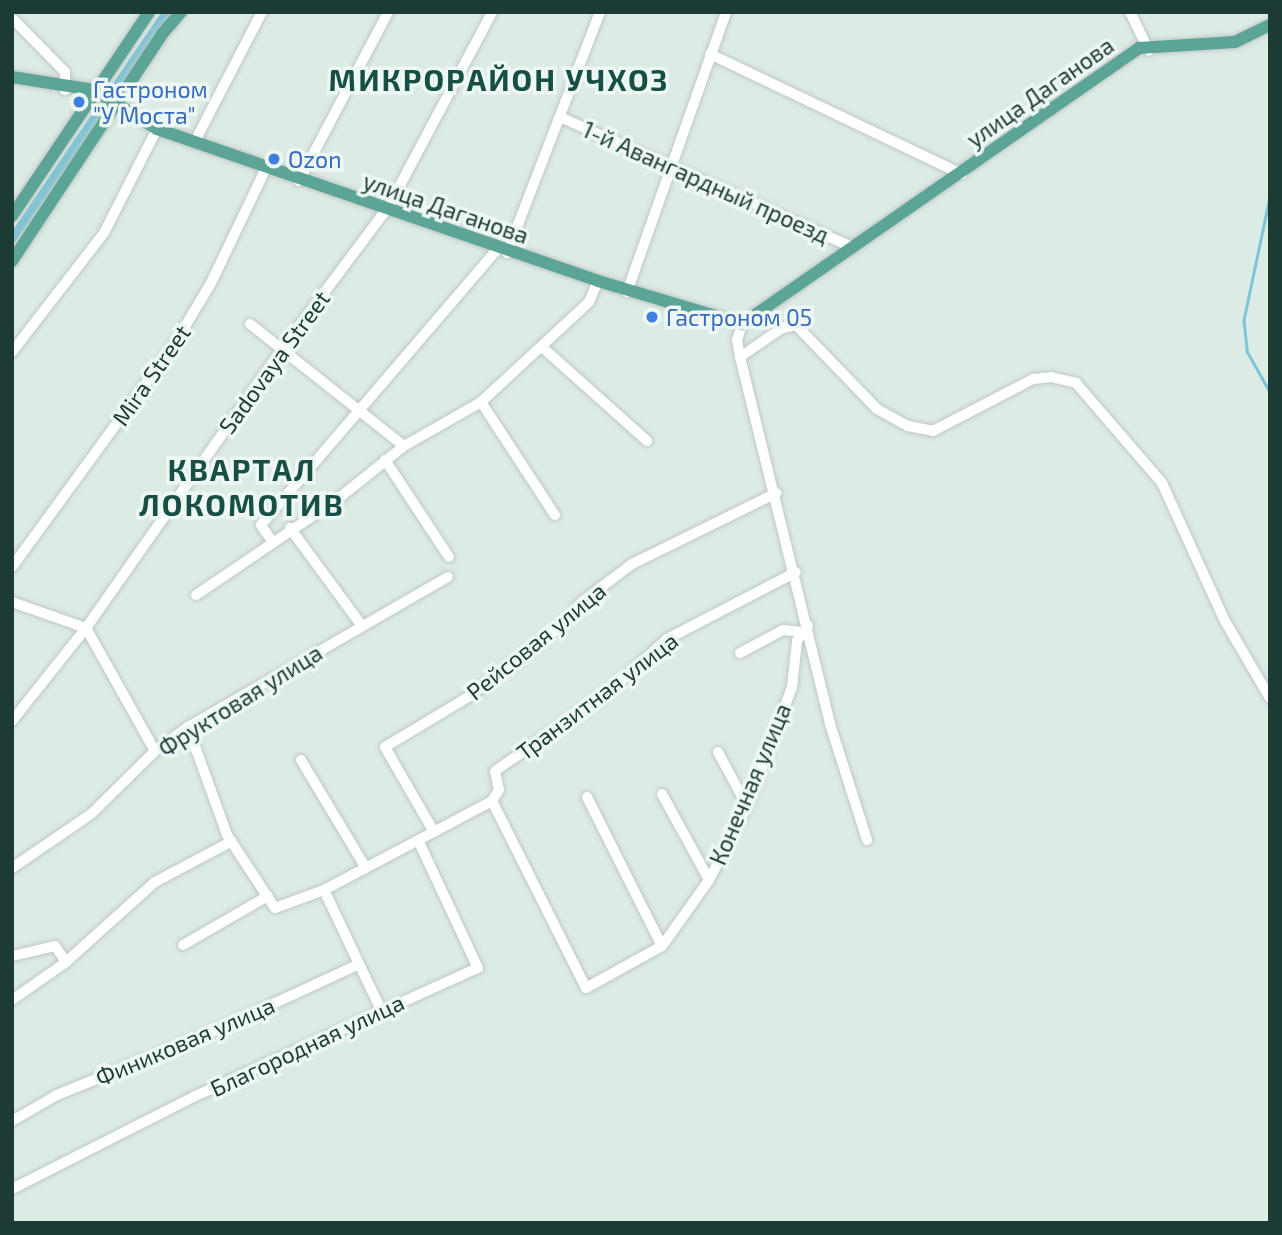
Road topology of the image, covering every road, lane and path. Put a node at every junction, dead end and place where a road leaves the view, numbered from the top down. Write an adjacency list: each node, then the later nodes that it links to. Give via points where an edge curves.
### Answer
1 (181, 12): 16 (main road)
2 (262, 12): 19 (street)
3 (388, 12): 23 (street)
4 (492, 12): 24 (street, Sadovaya Street)
5 (600, 12): 17 (street)
6 (726, 12): 12 (street)
7 (1130, 12): 11 (street)
8 (148, 13): 15 (main road)
9 (12, 18): 14 (street, via 65,72)
10 (1270, 26): 11 (main road, улица Даганова, via 1237,46)
11 (1149, 50): 22 (main road, улица Даганова, via 1141,51)
12 (710, 54): 20 (street); 22 (street)
13 (12, 79): 14 (main road, улица Даганова)
14 (65, 88): 15 (main road, улица Даганова)
15 (92, 92): 16 (main road, улица Даганова); 25 (main road)
16 (114, 107): 18 (main road, улица Даганова); 28 (main road)
17 (560, 117): 20 (street, 1-й Авангардный проезд); 27 (street)
18 (156, 131): 19 (main road, улица Даганова); 35 (street, via 104,233)
19 (194, 142): 21 (main road, улица Даганова)
20 (670, 166): 26 (street, 1-й Авангардный проезд); 30 (street)
21 (265, 169): 23 (main road, улица Даганова); 47 (street, Mira Street, via 211,283 174,345)
22 (961, 174): 26 (main road, улица Даганова)
23 (299, 180): 24 (main road, улица Даганова)
24 (388, 207): 27 (main road, улица Даганова); 34 (street, Sadovaya Street)
25 (12, 216)
26 (853, 248): 32 (main road, улица Даганова)
27 (503, 250): 29 (main road, улица Даганова); 38 (street)
28 (12, 261)
29 (598, 282): 30 (main road, улица Даганова); 33 (street, via 589,302)
30 (627, 291): 32 (main road, улица Даганова)
31 (250, 324): 34 (street)
32 (741, 325): 36 (street, Конечная улица)
33 (542, 347): 37 (street); 39 (street)
34 (282, 349): 38 (street); 53 (street, Sadovaya Street)
35 (12, 352)
36 (740, 357): 42 (street, Конечная улица); 56 (street, via 782,328 796,326 877,409 908,426 933,431 1033,379 1051,377 1076,383 1162,483 1225,621)
37 (481, 402): 40 (street); 43 (street)
38 (360, 411): 40 (street); 45 (street, via 261,525)
39 (647, 441)
40 (404, 446): 41 (street)
41 (385, 460): 44 (street, via 339,498); 46 (street)
42 (776, 493): 48 (street, Конечная улица); 66 (street, Рейсовая улица, via 632,564 470,696 385,747)
43 (555, 515)
44 (290, 528): 45 (street); 52 (street)
45 (272, 541): 50 (street)
46 (449, 557)
47 (12, 567)
48 (796, 572): 54 (street, Конечная улица); 64 (street, Транзитная улица, via 667,639 608,693 495,771 499,790)
49 (448, 578): 52 (street, Фруктовая улица)
50 (197, 595)
51 (12, 602): 53 (street)
52 (362, 626): 58 (street, Фруктовая улица)
53 (86, 628): 57 (street, Sadovaya Street); 59 (street)
54 (805, 629): 55 (street, via 783,630); 65 (street, Конечная улица, via 792,687); 68 (street)
55 (740, 653)
56 (1270, 698)
57 (12, 722)
58 (188, 727): 59 (street, Фруктовая улица); 69 (street)
59 (155, 751): 70 (street, Фруктовая улица, via 92,814)
60 (719, 752): 65 (street)
61 (301, 760): 71 (street)
62 (662, 794): 72 (street)
63 (587, 797): 76 (street)
64 (492, 801): 66 (street); 76 (street, Конечная улица, via 586,988)
65 (747, 806): 72 (street, Конечная улица)
66 (434, 832): 67 (street)
67 (418, 840): 71 (street); 81 (street, Благородная улица, via 478,968)
68 (867, 840)
69 (232, 841): 74 (street); 78 (street, via 155,883)
70 (12, 868)
71 (366, 868): 73 (street)
72 (709, 880): 76 (street, Конечная улица)
73 (324, 890): 74 (street, via 275,908); 79 (street)
74 (268, 896): 75 (street)
75 (183, 945)
76 (662, 946)
77 (12, 956): 78 (street, via 55,946)
78 (66, 962): 80 (street)
79 (359, 964): 81 (street); 82 (street, Финиковая улица, via 211,1033 57,1095)
80 (12, 1000)
81 (381, 1010): 83 (street, Благородная улица)
82 (12, 1121)
83 (12, 1189)

